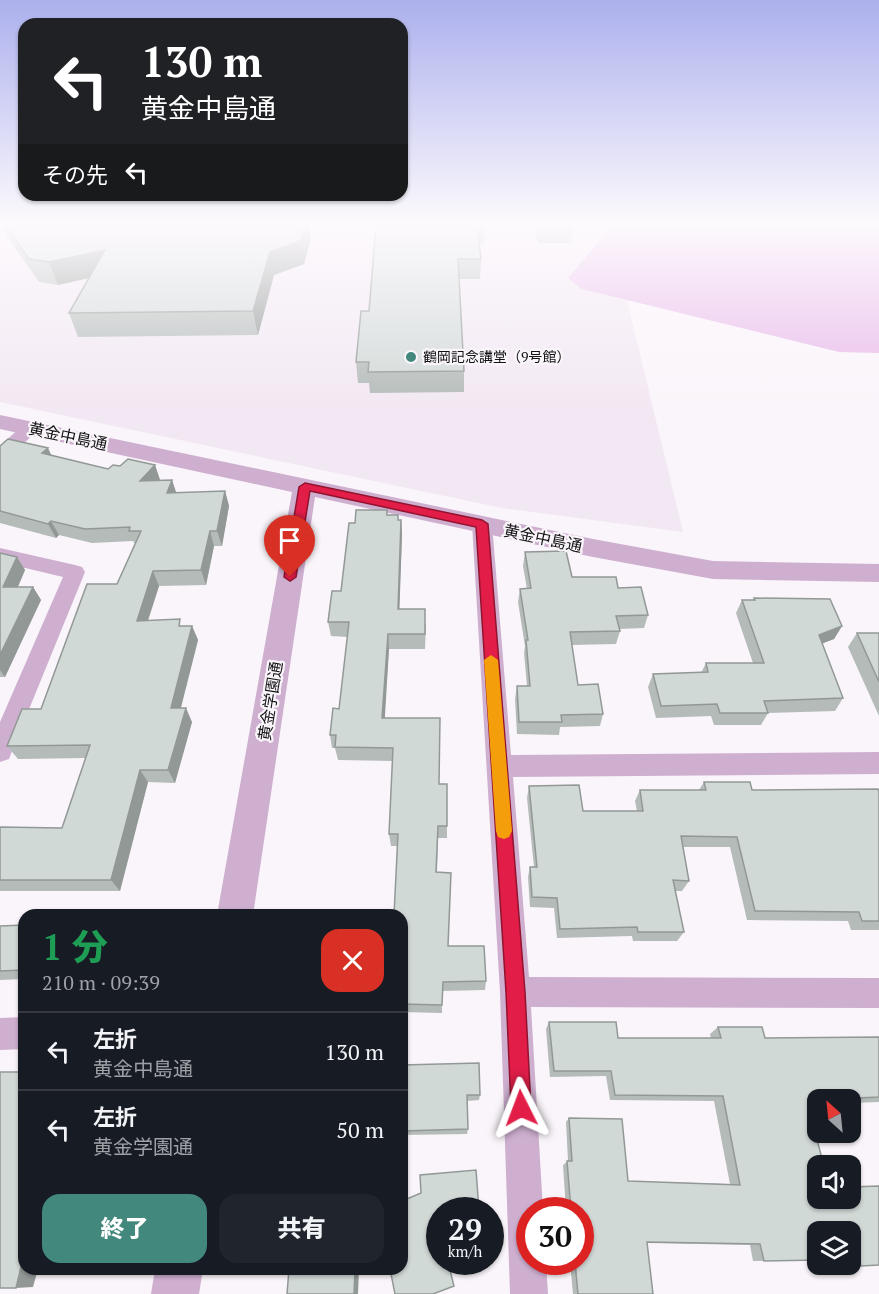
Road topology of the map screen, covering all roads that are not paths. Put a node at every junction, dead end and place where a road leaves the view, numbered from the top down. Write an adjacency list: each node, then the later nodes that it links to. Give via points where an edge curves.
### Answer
1 (0, 422): 2 (street, 黄金中島通)
2 (30, 428): 3 (street); 4 (street, 黄金中島通)
3 (0, 456)
4 (305, 487): 5 (street, 黄金中島通); 11 (street, 黄金学園通)
5 (482, 524): 7 (street, 黄金中島通, via 713,570); 10 (street)
6 (0, 555): 8 (street, via 75,572)
7 (879, 573)
8 (0, 752)
9 (879, 763): 10 (street)
10 (499, 766): 12 (street)
11 (236, 909)
12 (515, 992): 13 (street); 18 (street)
13 (879, 993)
14 (18, 1033): 15 (street)
15 (0, 1034)
16 (178, 1275): 17 (street)
17 (175, 1294)
18 (529, 1294)

